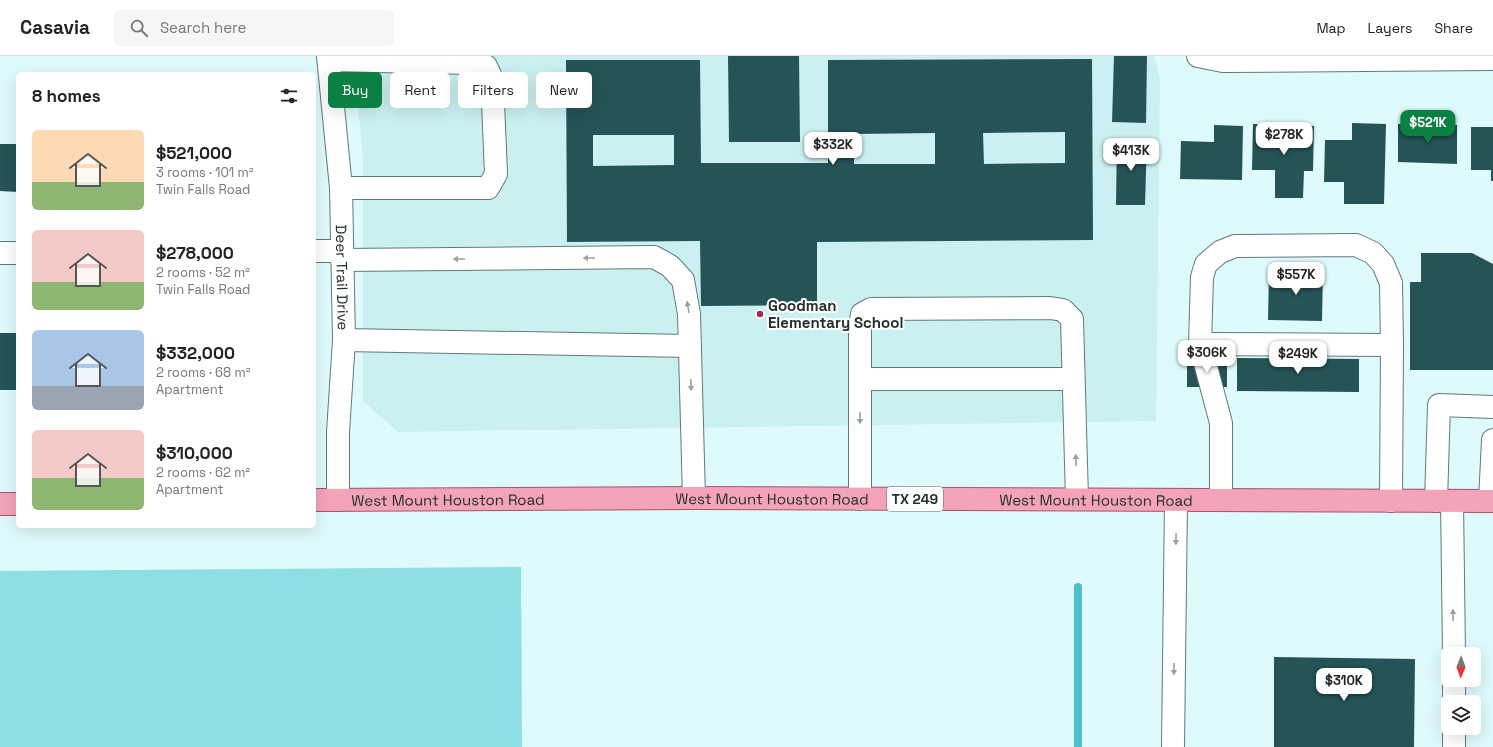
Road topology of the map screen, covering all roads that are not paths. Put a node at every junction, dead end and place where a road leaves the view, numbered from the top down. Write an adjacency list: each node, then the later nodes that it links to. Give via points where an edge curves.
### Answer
1 (1198, 56): 3 (street, via 1223,61)
2 (329, 58): 4 (street, Deer Trail Drive); 4 (street, via 471,63 486,66 492,79 496,174 488,188)
3 (1493, 59)
4 (341, 188): 8 (street, Deer Trail Drive)
5 (316, 251): 8 (street)
6 (0, 253): 7 (street)
7 (16, 253)
8 (341, 256): 9 (street, Deer Trail Drive); 12 (street, one-way to 8, via 689,314 683,280 670,266 654,257)
9 (344, 340): 12 (street); 21 (street, Deer Trail Drive, via 338,432)
10 (1200, 344): 11 (street); 11 (street, via 1202,277 1206,264 1220,252 1235,246 1356,245 1373,253 1382,264 1391,283); 23 (street, via 1221,423)
11 (1392, 345): 24 (street)
12 (690, 346): 17 (street, one-way to 17)
13 (860, 379): 14 (street); 14 (street, via 862,314 871,309 1050,308 1063,310 1072,318); 18 (street, one-way to 18)
14 (1073, 379): 19 (street, one-way to 14)
15 (1493, 406): 25 (street, via 1439,405)
16 (1493, 440): 26 (street)
17 (694, 498): 18 (main road, West Mount Houston Road / TX 249); 21 (main road, West Mount Houston Road / TX 249)
18 (860, 499): 19 (main road, West Mount Houston Road / TX 249)
19 (1077, 499): 22 (main road, West Mount Houston Road / TX 249)
20 (316, 500): 21 (main road, West Mount Houston Road / TX 249)
21 (338, 500)
22 (1176, 500): 23 (main road, West Mount Houston Road / TX 249); 31 (street, one-way to 31)
23 (1221, 500): 24 (main road, West Mount Houston Road / TX 249)
24 (1391, 501): 25 (main road, West Mount Houston Road / TX 249)
25 (1444, 501): 26 (main road, West Mount Houston Road / TX 249); 29 (street, one-way to 25)
26 (1492, 501)
27 (0, 504): 28 (main road)
28 (16, 504)
29 (1454, 647)
30 (1454, 735): 32 (street)
31 (1173, 747)
32 (1454, 747)

